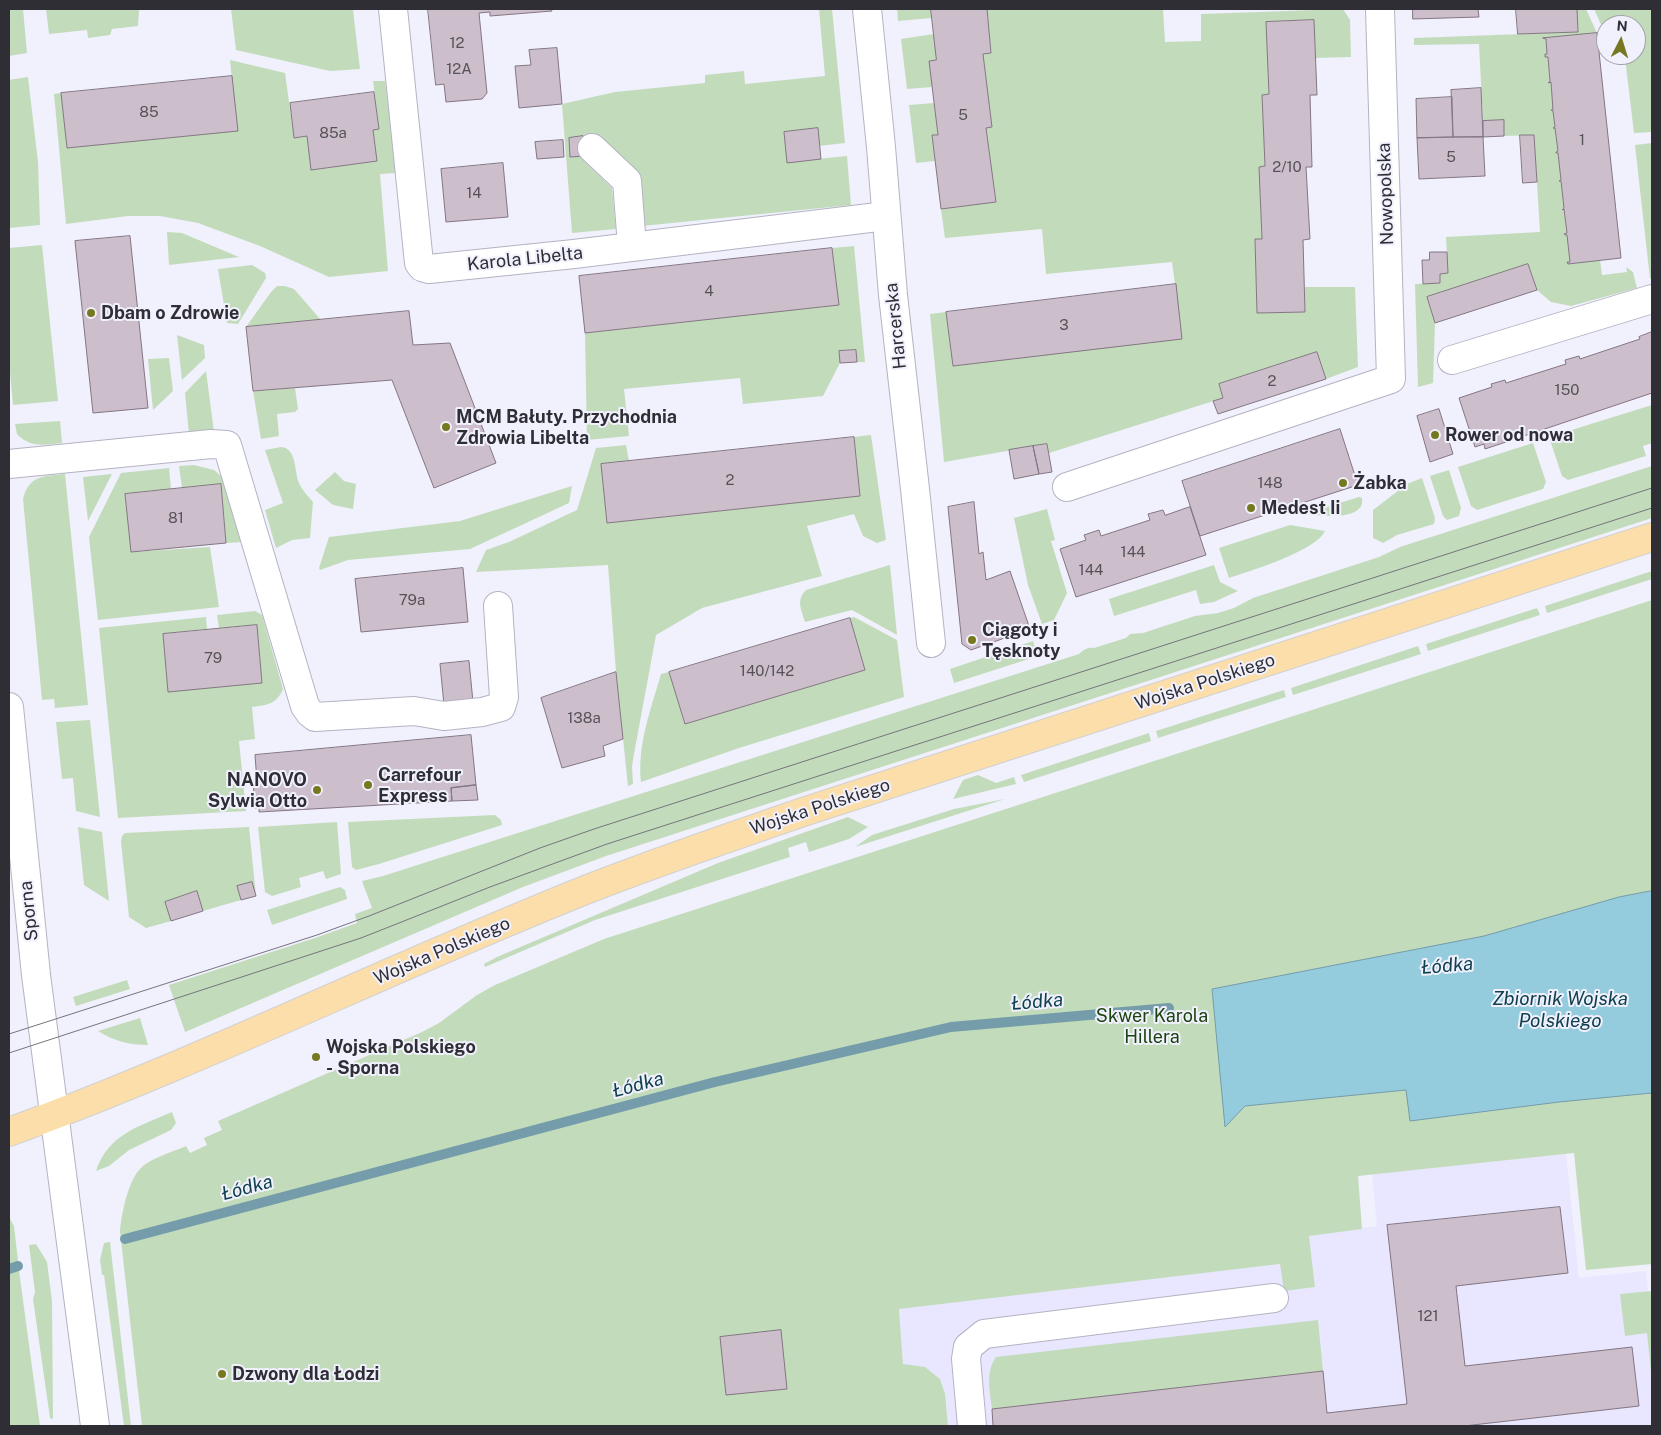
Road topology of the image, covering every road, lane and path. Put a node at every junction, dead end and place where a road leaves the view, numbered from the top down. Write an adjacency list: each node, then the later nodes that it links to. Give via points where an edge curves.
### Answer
1 (393, 9): 6 (street, Karola Libelta, via 419,263 422,267 429,269)
2 (867, 9): 5 (street, Harcerska)
3 (1380, 9): 10 (street, Nowopolska, via 1391,379)
4 (592, 148): 6 (street, via 627,181)
5 (886, 216): 6 (street, Karola Libelta); 13 (street, Harcerska)
6 (632, 246)
7 (1652, 299): 8 (street)
8 (1452, 360)
9 (9, 464): 12 (street, via 227,445 305,706 315,717 414,711 444,716 501,707 504,698)
10 (1068, 487)
11 (1652, 537): 15 (main road, Wojska Polskiego, via 682,854 521,917)
12 (498, 606)
13 (931, 643)
14 (9, 707): 15 (street, Sporna, via 33,945)
15 (55, 1115): 16 (main road, Wojska Polskiego); 18 (street, Sporna)
16 (9, 1132)
17 (1274, 1298): 19 (street, via 984,1334 968,1347 966,1359)
18 (95, 1426)
19 (972, 1426)

